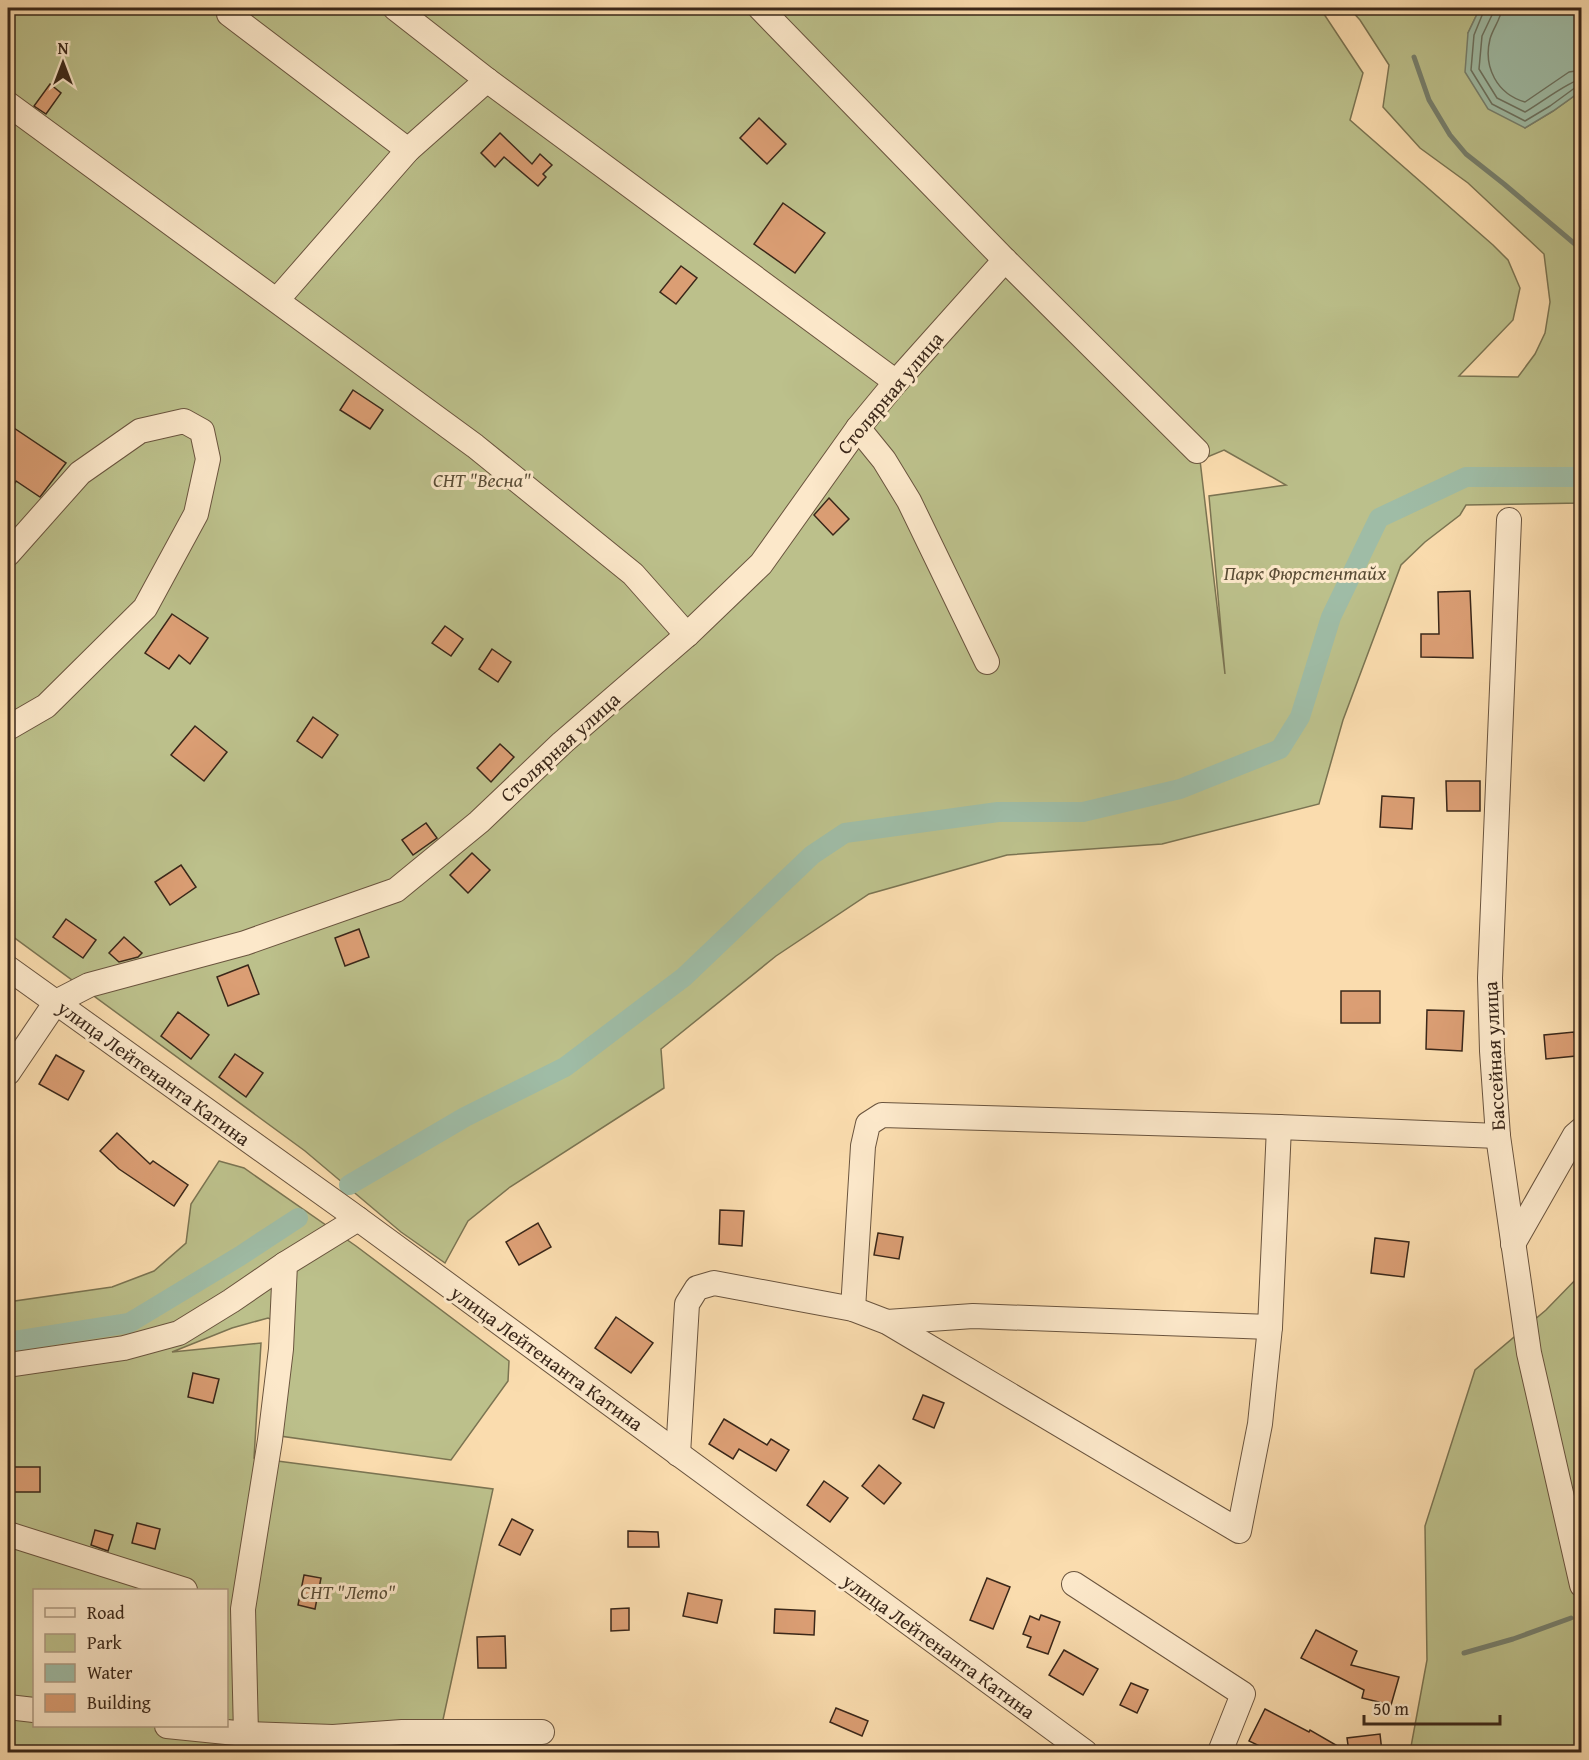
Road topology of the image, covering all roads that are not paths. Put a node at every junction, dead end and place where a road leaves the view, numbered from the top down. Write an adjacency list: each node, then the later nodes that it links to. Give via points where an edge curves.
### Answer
1 (395, 8): 4 (street)
2 (760, 8): 7 (street)
3 (229, 14): 6 (street)
4 (487, 80): 6 (street); 9 (street)
5 (8, 106): 8 (street)
6 (408, 150): 8 (street)
7 (1005, 260): 9 (street, Столярная улица); 11 (street)
8 (276, 300): 14 (street, via 484,453 633,574)
9 (896, 382): 10 (street, Столярная улица)
10 (858, 428): 14 (street, Столярная улица, via 761,564); 15 (street, via 909,501)
11 (1197, 451)
12 (1509, 520): 22 (street, Бассейная улица, via 1490,978)
13 (8, 554): 16 (street, via 80,473 140,431 184,421 202,431 208,459 196,514 145,608 46,706)
14 (687, 635): 18 (street, Столярная улица, via 562,743 479,822 396,890 245,943 89,985)
15 (987, 662)
16 (8, 728)
17 (8, 968): 18 (street, улица Лейтенанта Катина)
18 (56, 1002): 19 (street, Столярная улица); 23 (street, улица Лейтенанта Катина)
19 (8, 1073)
20 (1279, 1127): 22 (street); 26 (street, via 882,1115 868,1124 863,1146); 28 (street)
21 (1581, 1129): 24 (street)
22 (1498, 1136): 24 (street, Бассейная улица)
23 (358, 1219): 25 (street); 30 (street, улица Лейтенанта Катина)
24 (1513, 1244): 33 (street, Бассейная улица, via 1529,1353)
25 (285, 1264): 29 (street, via 179,1333 124,1348); 35 (street, via 270,1440)
26 (853, 1309): 27 (street); 30 (street, via 714,1283 697,1288 687,1304)
27 (887, 1322): 28 (street, via 973,1316); 28 (street, via 1239,1531 1260,1424)
28 (1270, 1327)
29 (8, 1365)
30 (678, 1454): 41 (street, улица Лейтенанта Катина)
31 (8, 1534): 34 (street)
32 (1074, 1584): 42 (street, via 1243,1694)
33 (1581, 1585)
34 (182, 1589)
35 (235, 1606): 40 (street)
36 (8, 1707): 37 (street)
37 (33, 1710)
38 (185, 1727): 40 (street)
39 (542, 1732): 40 (street, via 402,1732 333,1737)
40 (246, 1734)
41 (1085, 1752)
42 (1220, 1752)

